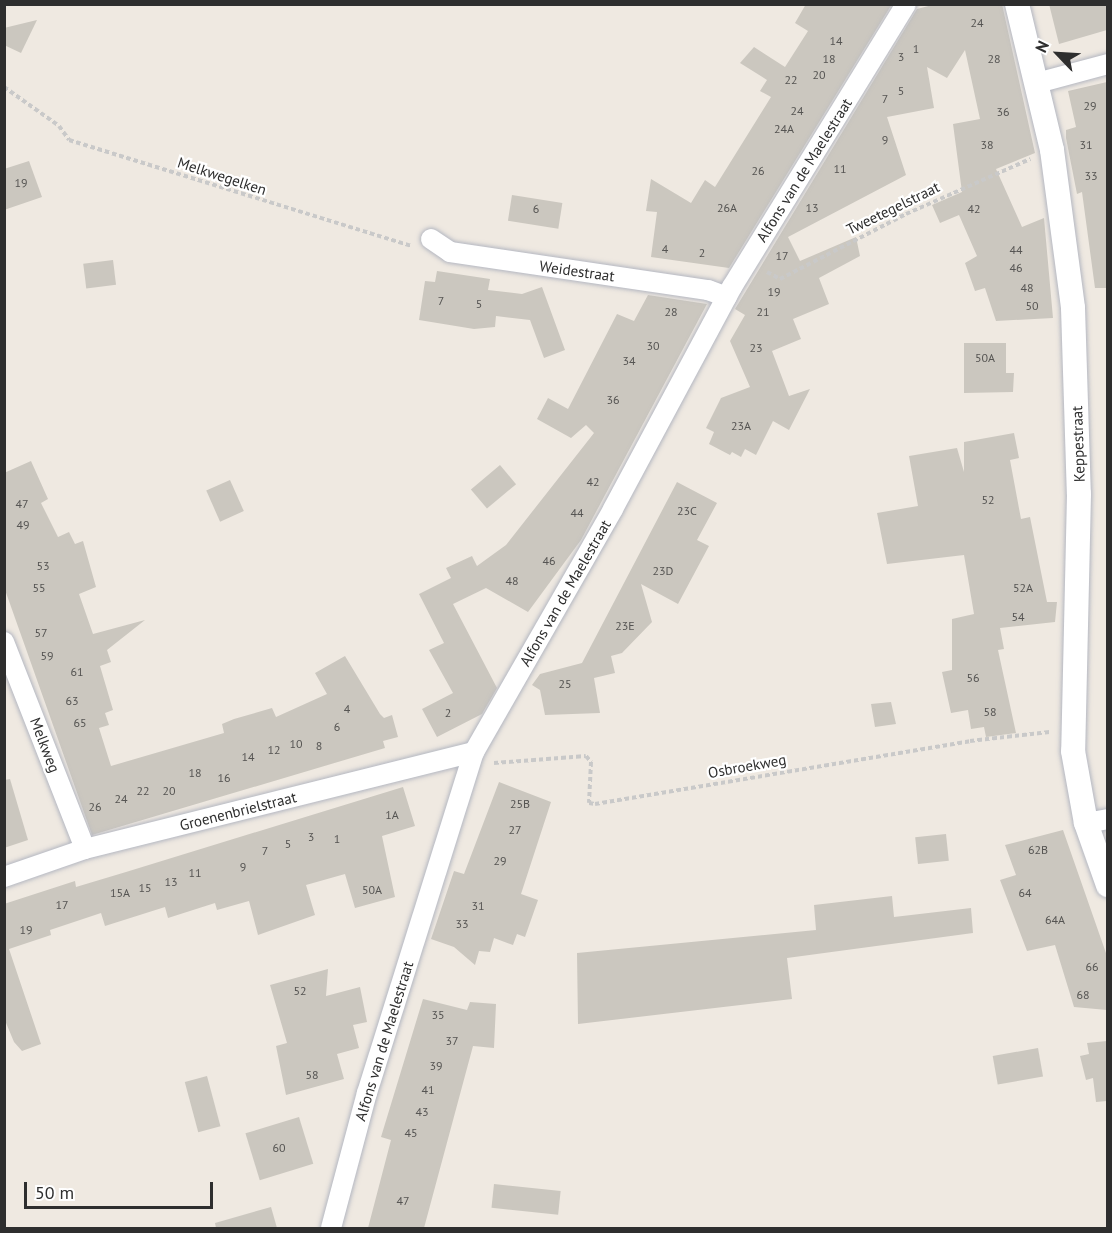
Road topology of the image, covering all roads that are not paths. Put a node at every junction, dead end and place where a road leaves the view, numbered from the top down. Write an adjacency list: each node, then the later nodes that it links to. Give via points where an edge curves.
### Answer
1 (906, 4): 6 (street, Alfons van de Maelestraat)
2 (1017, 4): 4 (street, Keppestraat)
3 (1107, 64): 4 (street)
4 (1037, 84): 9 (street, Keppestraat, via 1052,150 1074,343 1079,494 1073,730)
5 (431, 239): 6 (street, Weidestraat, via 450,252 708,290)
6 (727, 297): 8 (street, Alfons van de Maelestraat)
7 (4, 642): 10 (street, Melkweg)
8 (472, 759): 10 (street, Groenenbrielstraat); 13 (street, Alfons van de Maelestraat, via 367,1094)
9 (1097, 821): 12 (street, Keppestraat)
10 (85, 849): 11 (street, Groenenbrielstraat)
11 (4, 876)
12 (1107, 885)
13 (331, 1228)

